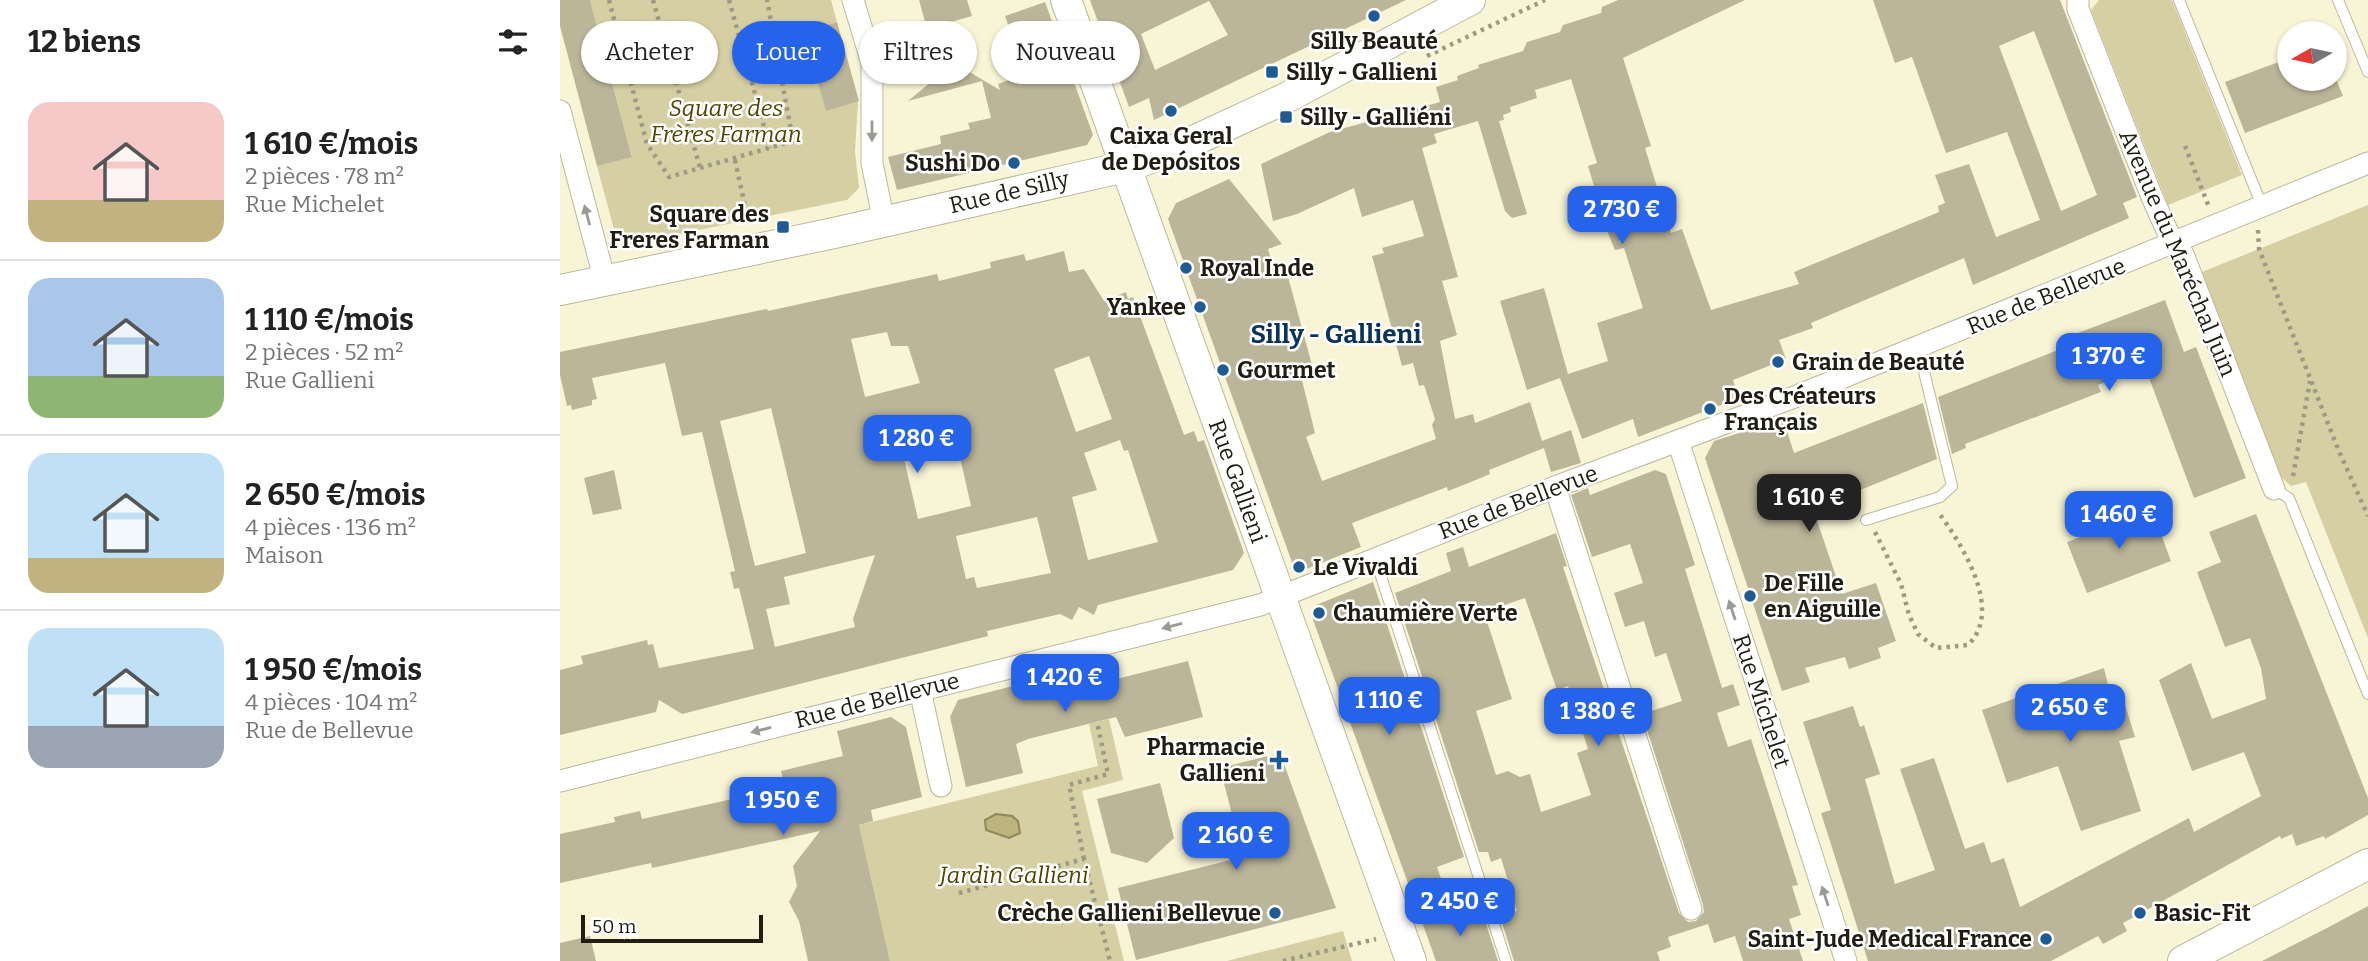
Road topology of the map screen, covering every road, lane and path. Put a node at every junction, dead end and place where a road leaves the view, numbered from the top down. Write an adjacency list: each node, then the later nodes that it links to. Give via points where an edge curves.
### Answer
1 (609, 0): 11 (path)
2 (653, 0): 12 (path)
3 (729, 0): 18 (path)
4 (767, 0): 18 (path, via 793,141)
5 (853, 0): 25 (street, one-way to 25, via 872,63 872,163)
6 (1066, 0): 21 (street, Rue Gallieni)
7 (2078, 0): 27 (street, Avenue du Maréchal Juin)
8 (2179, 0): 23 (lane)
9 (2338, 0): 13 (lane)
10 (1456, 3): 21 (street, Rue de Silly, via 1284,99 1174,150)
11 (615, 21)
12 (659, 21)
13 (2368, 72)
14 (631, 84): 22 (path, via 647,144 669,177)
15 (676, 84): 22 (path)
16 (560, 111): 28 (street, one-way to 16)
17 (2185, 146): 26 (path)
18 (770, 148): 19 (path)
19 (735, 160): 22 (path); 24 (path)
20 (2368, 163): 23 (street, Rue de Bellevue)
21 (1125, 167): 25 (street, Rue de Silly); 39 (street, Rue Gallieni, via 1220,443)
22 (700, 168)
23 (2260, 213): 26 (street, Rue de Bellevue); 31 (path, via 2259,249)
24 (748, 221)
25 (884, 222): 28 (street, Rue de Silly)
26 (2216, 224): 27 (street, Rue de Bellevue)
27 (2173, 244): 30 (street, Rue de Bellevue); 34 (street, Avenue du Maréchal Juin, via 2183,254)
28 (605, 281): 29 (street, Rue de Silly)
29 (560, 290)
30 (1918, 347): 32 (street, Rue de Bellevue); 35 (lane, via 1952,486)
31 (2311, 379): 34 (path); 36 (path)
32 (1678, 441): 33 (street, Rue de Bellevue); 54 (street, Rue Michelet, one-way to 32)
33 (1555, 486): 38 (street, Rue de Bellevue); 49 (street)
34 (2282, 493): 41 (lane, Avenue du Maréchal Juin)
35 (1929, 500): 37 (lane); 37 (path, via 1973,570 1981,603 1978,629 1968,645 1936,648 1918,634 1882,541)
36 (2368, 516)
37 (1866, 520)
38 (1374, 558): 39 (street, Rue de Bellevue); 47 (lane)
39 (1280, 597): 40 (street, Rue de Bellevue, one-way to 40); 50 (street, Rue Gallieni)
40 (920, 690): 43 (street, Rue de Bellevue, one-way to 43); 44 (street)
41 (2368, 694)
42 (1097, 722): 45 (path, via 1108,774 1069,785)
43 (560, 781)
44 (941, 786)
45 (1084, 859): 48 (path); 51 (path)
46 (2368, 864): 55 (street)
47 (1484, 891): 50 (lane); 53 (lane)
48 (960, 893)
49 (1691, 909)
50 (1403, 939): 52 (path)
51 (1110, 961)
52 (1283, 961)
53 (1506, 961)
54 (1846, 961)
55 (2183, 961)

